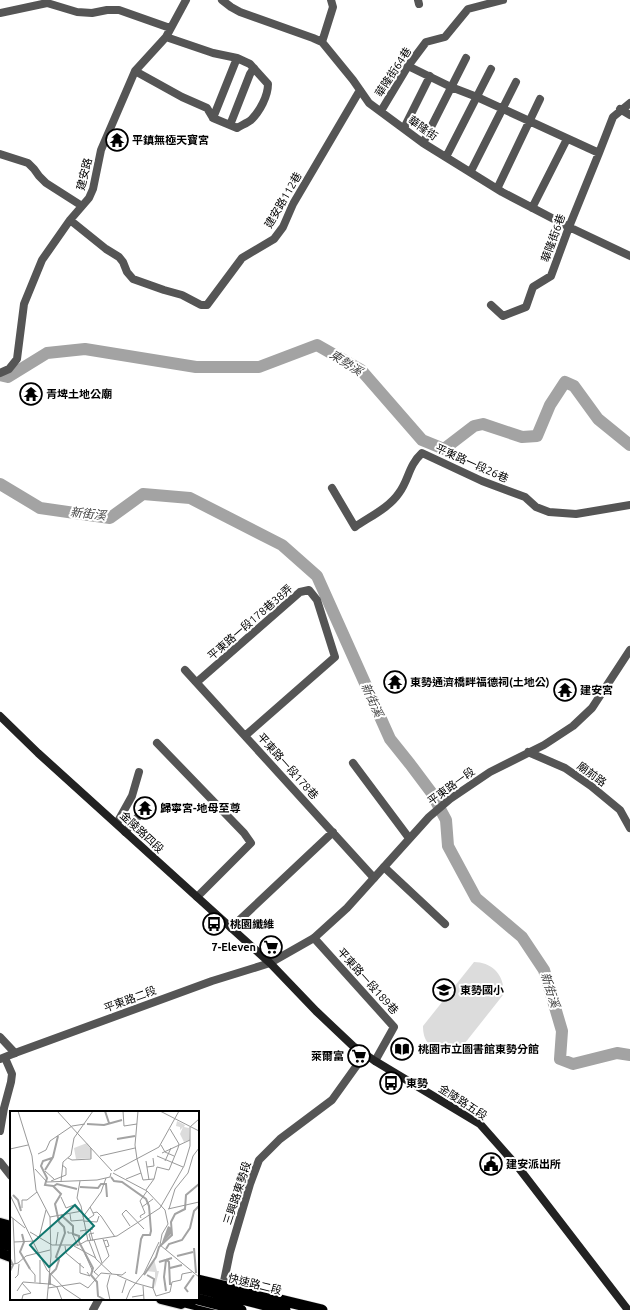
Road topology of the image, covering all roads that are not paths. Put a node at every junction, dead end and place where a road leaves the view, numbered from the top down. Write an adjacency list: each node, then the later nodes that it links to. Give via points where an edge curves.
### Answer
1 (186, 0): 6 (street, 建安路)
2 (222, 0): 8 (street, 華隆街, via 240,12)
3 (331, 0): 8 (street, via 333,7)
4 (503, 0): 11 (street, 華隆街64巷, via 468,9 445,37 426,42)
5 (0, 13): 6 (street, via 47,3 77,12 119,10)
6 (170, 28): 7 (street, 建安路)
7 (166, 37): 9 (street, via 213,53); 14 (street, 建安路)
8 (322, 42): 18 (street, 華隆街)
9 (237, 58): 12 (street); 26 (street)
10 (466, 58): 17 (street)
11 (408, 66): 15 (street); 24 (street, 華隆街64巷)
12 (254, 68): 28 (street); 28 (street, via 268,84 268,91 258,111 250,120 237,128)
13 (491, 70): 19 (street)
14 (135, 71): 26 (street, via 182,97 201,104); 37 (street, 建安路, via 101,150 93,189)
15 (430, 76): 17 (street); 29 (street)
16 (516, 82): 22 (street)
17 (451, 87): 19 (street); 31 (street)
18 (360, 90): 24 (street, 華隆街, via 369,103); 39 (street, 建安路112巷, via 293,204 283,227 274,239 242,258 208,305 201,305 182,295 133,279 119,257)
19 (477, 97): 22 (street); 34 (street)
20 (540, 99): 27 (street)
21 (630, 103): 23 (street)
22 (503, 109): 27 (street); 35 (street)
23 (620, 109): 25 (street); 32 (street, 華隆街6巷, via 613,117)
24 (381, 111): 29 (street, 華隆街)
25 (630, 115)
26 (213, 118): 28 (street)
27 (529, 121): 30 (street); 36 (street)
28 (230, 125)
29 (404, 128): 31 (street, 華隆街)
30 (567, 140): 32 (street); 38 (street)
31 (423, 143): 34 (street, 華隆街)
32 (599, 153): 40 (street, 華隆街6巷)
33 (0, 154): 37 (street, via 28,163 46,183)
34 (446, 157): 35 (street, 華隆街)
35 (471, 171): 36 (street, 華隆街)
36 (497, 189): 38 (street, 華隆街)
37 (82, 206): 39 (street, 建安路)
38 (532, 208): 40 (street, 華隆街)
39 (70, 220): 43 (street, 建安路, via 42,260 24,304 17,359 9,369)
40 (568, 226): 41 (street, 華隆街); 42 (street, 華隆街6巷, via 550,276 533,287 526,307 503,316)
41 (630, 256)
42 (491, 306)
43 (0, 373)
44 (332, 488): 45 (street, 平東路一段26巷, via 355,527 392,502 400,493 415,460 422,453 482,481 525,497 549,512 576,514)
45 (630, 505)
46 (630, 650): 52 (street, 平東路一段, via 592,708 573,726)
47 (185, 670): 48 (street, 平東路一段178巷)
48 (197, 682): 50 (street, 平東路一段178巷); 50 (street, 平東路一段178巷38弄, via 300,592 309,590 317,600 335,657)
49 (0, 716): 56 (main road, 金陵路四段)
50 (246, 735): 59 (street, 平東路一段178巷)
51 (157, 743): 63 (street, via 251,843)
52 (528, 752): 57 (street, 廟前路, via 565,768 591,786 620,810); 60 (street, 平東路一段, via 490,772 450,799)
53 (353, 763): 60 (street)
54 (139, 772): 56 (street, via 132,796)
55 (142, 812): 58 (street)
56 (117, 824): 58 (main road, 金陵路四段)
57 (630, 828)
58 (125, 832): 63 (main road, 金陵路四段)
59 (333, 832): 62 (street, 平東路一段178巷); 65 (street)
60 (409, 838): 61 (street, 平東路一段)
61 (384, 867): 62 (street, 平東路一段); 64 (street)
62 (374, 878): 66 (street, 平東路一段, via 347,908)
63 (197, 898): 65 (main road, 金陵路四段)
64 (445, 924)
65 (231, 928): 67 (main road, 金陵路四段)
66 (314, 938): 67 (street, 平東路一段); 72 (street, 平東路一段189巷, via 394,1027)
67 (270, 963): 69 (street, 平東路二段, via 212,981); 70 (main road, 金陵路五段, via 316,1011)
68 (0, 1037): 69 (street)
69 (15, 1052): 71 (street, 平東路二段)
70 (365, 1054): 72 (main road, 金陵路五段); 87 (street, 三興路東勢段, via 332,1100 280,1139 259,1160 230,1252)
71 (2, 1058): 73 (street, via 12,1074)
72 (375, 1061): 99 (main road, 金陵路五段, via 480,1124 518,1167)
73 (0, 1131)
74 (0, 1162): 75 (street)
75 (10, 1175)
76 (0, 1223): 77 (main road)
77 (10, 1226)
78 (0, 1232): 79 (highway)
79 (10, 1235)
80 (0, 1243): 81 (highway)
81 (10, 1246)
82 (0, 1253): 83 (main road)
83 (10, 1257)
84 (199, 1280): 87 (main road, 快速路二段)
85 (199, 1280): 98 (highway, bridge)
86 (199, 1288): 96 (highway, bridge)
87 (222, 1289): 94 (street, 三興路東勢段); 97 (main road, 快速路二段)
88 (98, 1300): 92 (street)
89 (165, 1300): 93 (main road)
90 (178, 1300): 94 (highway)
91 (199, 1300): 95 (highway, bridge)
92 (93, 1310)
93 (207, 1310)
94 (218, 1310)
95 (241, 1310)
96 (285, 1310)
97 (306, 1310)
98 (322, 1310)
99 (628, 1310)

